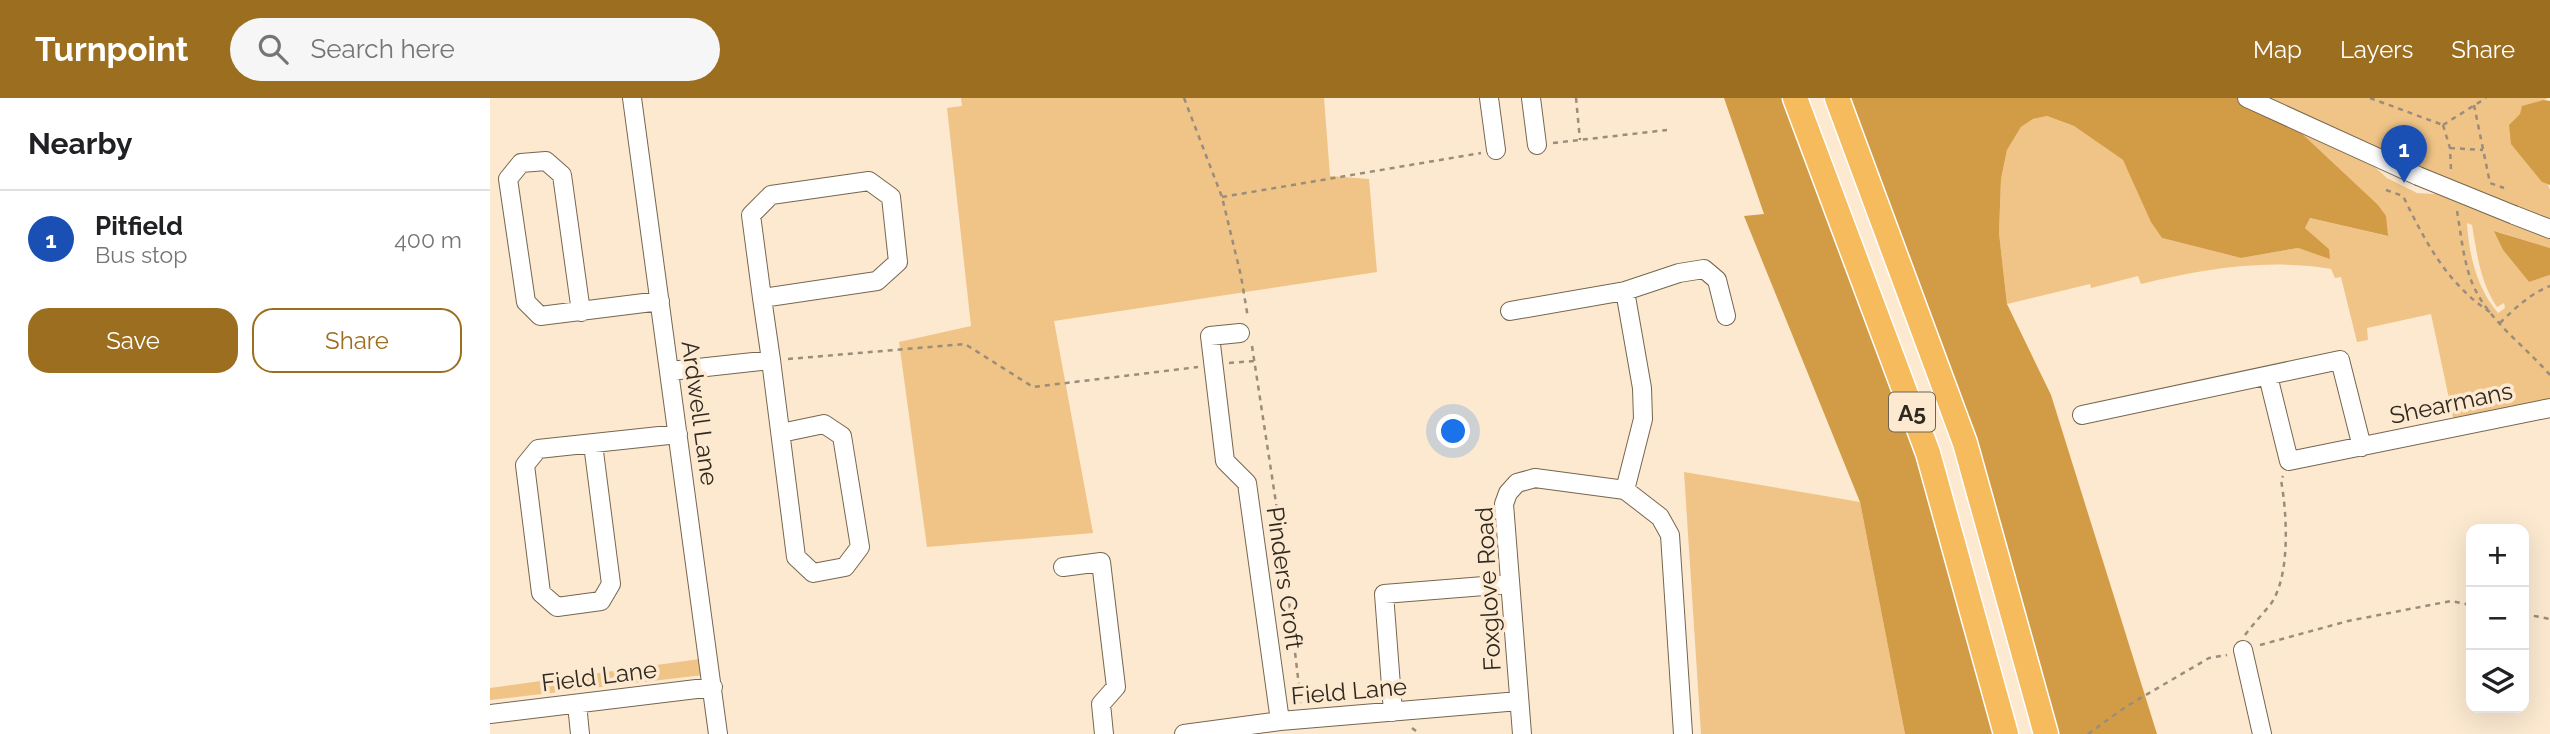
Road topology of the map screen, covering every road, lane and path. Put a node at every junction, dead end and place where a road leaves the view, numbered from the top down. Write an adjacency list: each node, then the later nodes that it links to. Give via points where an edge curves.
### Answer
1 (632, 98): 28 (street, Ardwell Lane)
2 (1184, 98): 22 (path)
3 (1489, 98): 17 (street)
4 (1531, 98): 15 (street)
5 (1576, 98): 14 (path)
6 (1795, 98): 68 (highway, A5, via 1928,453)
7 (1837, 98): 69 (highway, A5, via 1965,443)
8 (2247, 98): 24 (street, bridge, via 2418,176)
9 (2370, 98): 12 (path)
10 (2486, 98): 11 (path)
11 (2474, 104): 12 (path); 18 (path)
12 (2444, 125): 16 (path)
13 (1667, 130): 14 (path)
14 (1580, 140): 15 (path)
15 (1537, 145)
16 (2450, 148): 18 (path); 19 (path)
17 (1496, 150): 22 (path)
18 (2483, 150): 20 (path, via 2490,183)
19 (2452, 177)
20 (2504, 188)
21 (2386, 190): 31 (path, via 2403,197 2424,239 2468,298)
22 (1222, 197): 34 (path, via 1241,276)
23 (2457, 209): 33 (path, via 2472,282)
24 (2550, 229)
25 (2550, 286): 33 (path, via 2518,305)
26 (1625, 291): 29 (street); 32 (street, via 1704,269 1717,280); 48 (street, via 1643,419)
27 (762, 298): 27 (street, via 751,215 771,195 869,181 891,197 898,262 877,281); 35 (street)
28 (660, 301): 30 (street); 38 (street, Ardwell Lane)
29 (1510, 311)
30 (581, 312): 30 (street, via 540,316 526,302 508,178 521,163 546,161 562,175)
31 (2493, 314)
32 (1726, 316)
33 (2500, 323): 39 (path)
34 (1246, 331): 36 (path); 37 (street, via 1210,336)
35 (771, 360): 37 (path, via 965,344 1033,387); 38 (street); 43 (street)
36 (1254, 361): 37 (path); 60 (path)
37 (1213, 365): 61 (street, Pinders Croft, via 1225,461 1247,483)
38 (670, 371): 44 (street, Ardwell Lane)
39 (2550, 374)
40 (2268, 376): 42 (street, Shearmans); 46 (street, Shearmans, via 2289,461); 46 (street, Shearmans, via 2340,360)
41 (2550, 408): 46 (street, Shearmans)
42 (2082, 415)
43 (781, 433): 43 (street, via 796,557 813,573 845,567 860,547 842,436 824,424)
44 (678, 434): 45 (street); 55 (street, Ardwell Lane)
45 (593, 444): 45 (street, via 538,449 525,465 541,593 557,607 601,601 611,584)
46 (2362, 447)
47 (2283, 475): 54 (path, via 2286,527 2279,580 2271,604)
48 (1625, 490): 50 (street, Foxglove Road, via 1535,478 1517,483 1504,504); 67 (street, via 1660,517 1670,536)
49 (1063, 567): 64 (street, via 1101,562 1116,687 1101,704)
50 (1509, 584): 56 (street, Foxglove Road); 58 (street, via 1384,594)
51 (2466, 604): 54 (path, via 2451,601 2348,621)
52 (2529, 615): 53 (path)
53 (2550, 619)
54 (2237, 653): 70 (path, via 2209,658); 71 (street)
55 (713, 687): 57 (street, Field Lane); 63 (street, Ardwell Lane)
56 (1518, 701): 58 (street, Field Lane); 66 (street, Foxglove Road)
57 (577, 704): 59 (street, Field Lane); 62 (street)
58 (1393, 712): 60 (street, Field Lane)
59 (490, 713)
60 (1304, 719): 61 (street, Field Lane)
61 (1280, 721): 65 (street, Field Lane)
62 (580, 734)
63 (718, 734)
64 (1104, 734)
65 (1184, 734)
66 (1522, 734)
67 (1684, 734)
68 (2006, 734)
69 (2046, 734)
70 (2088, 734)
71 (2262, 734)

